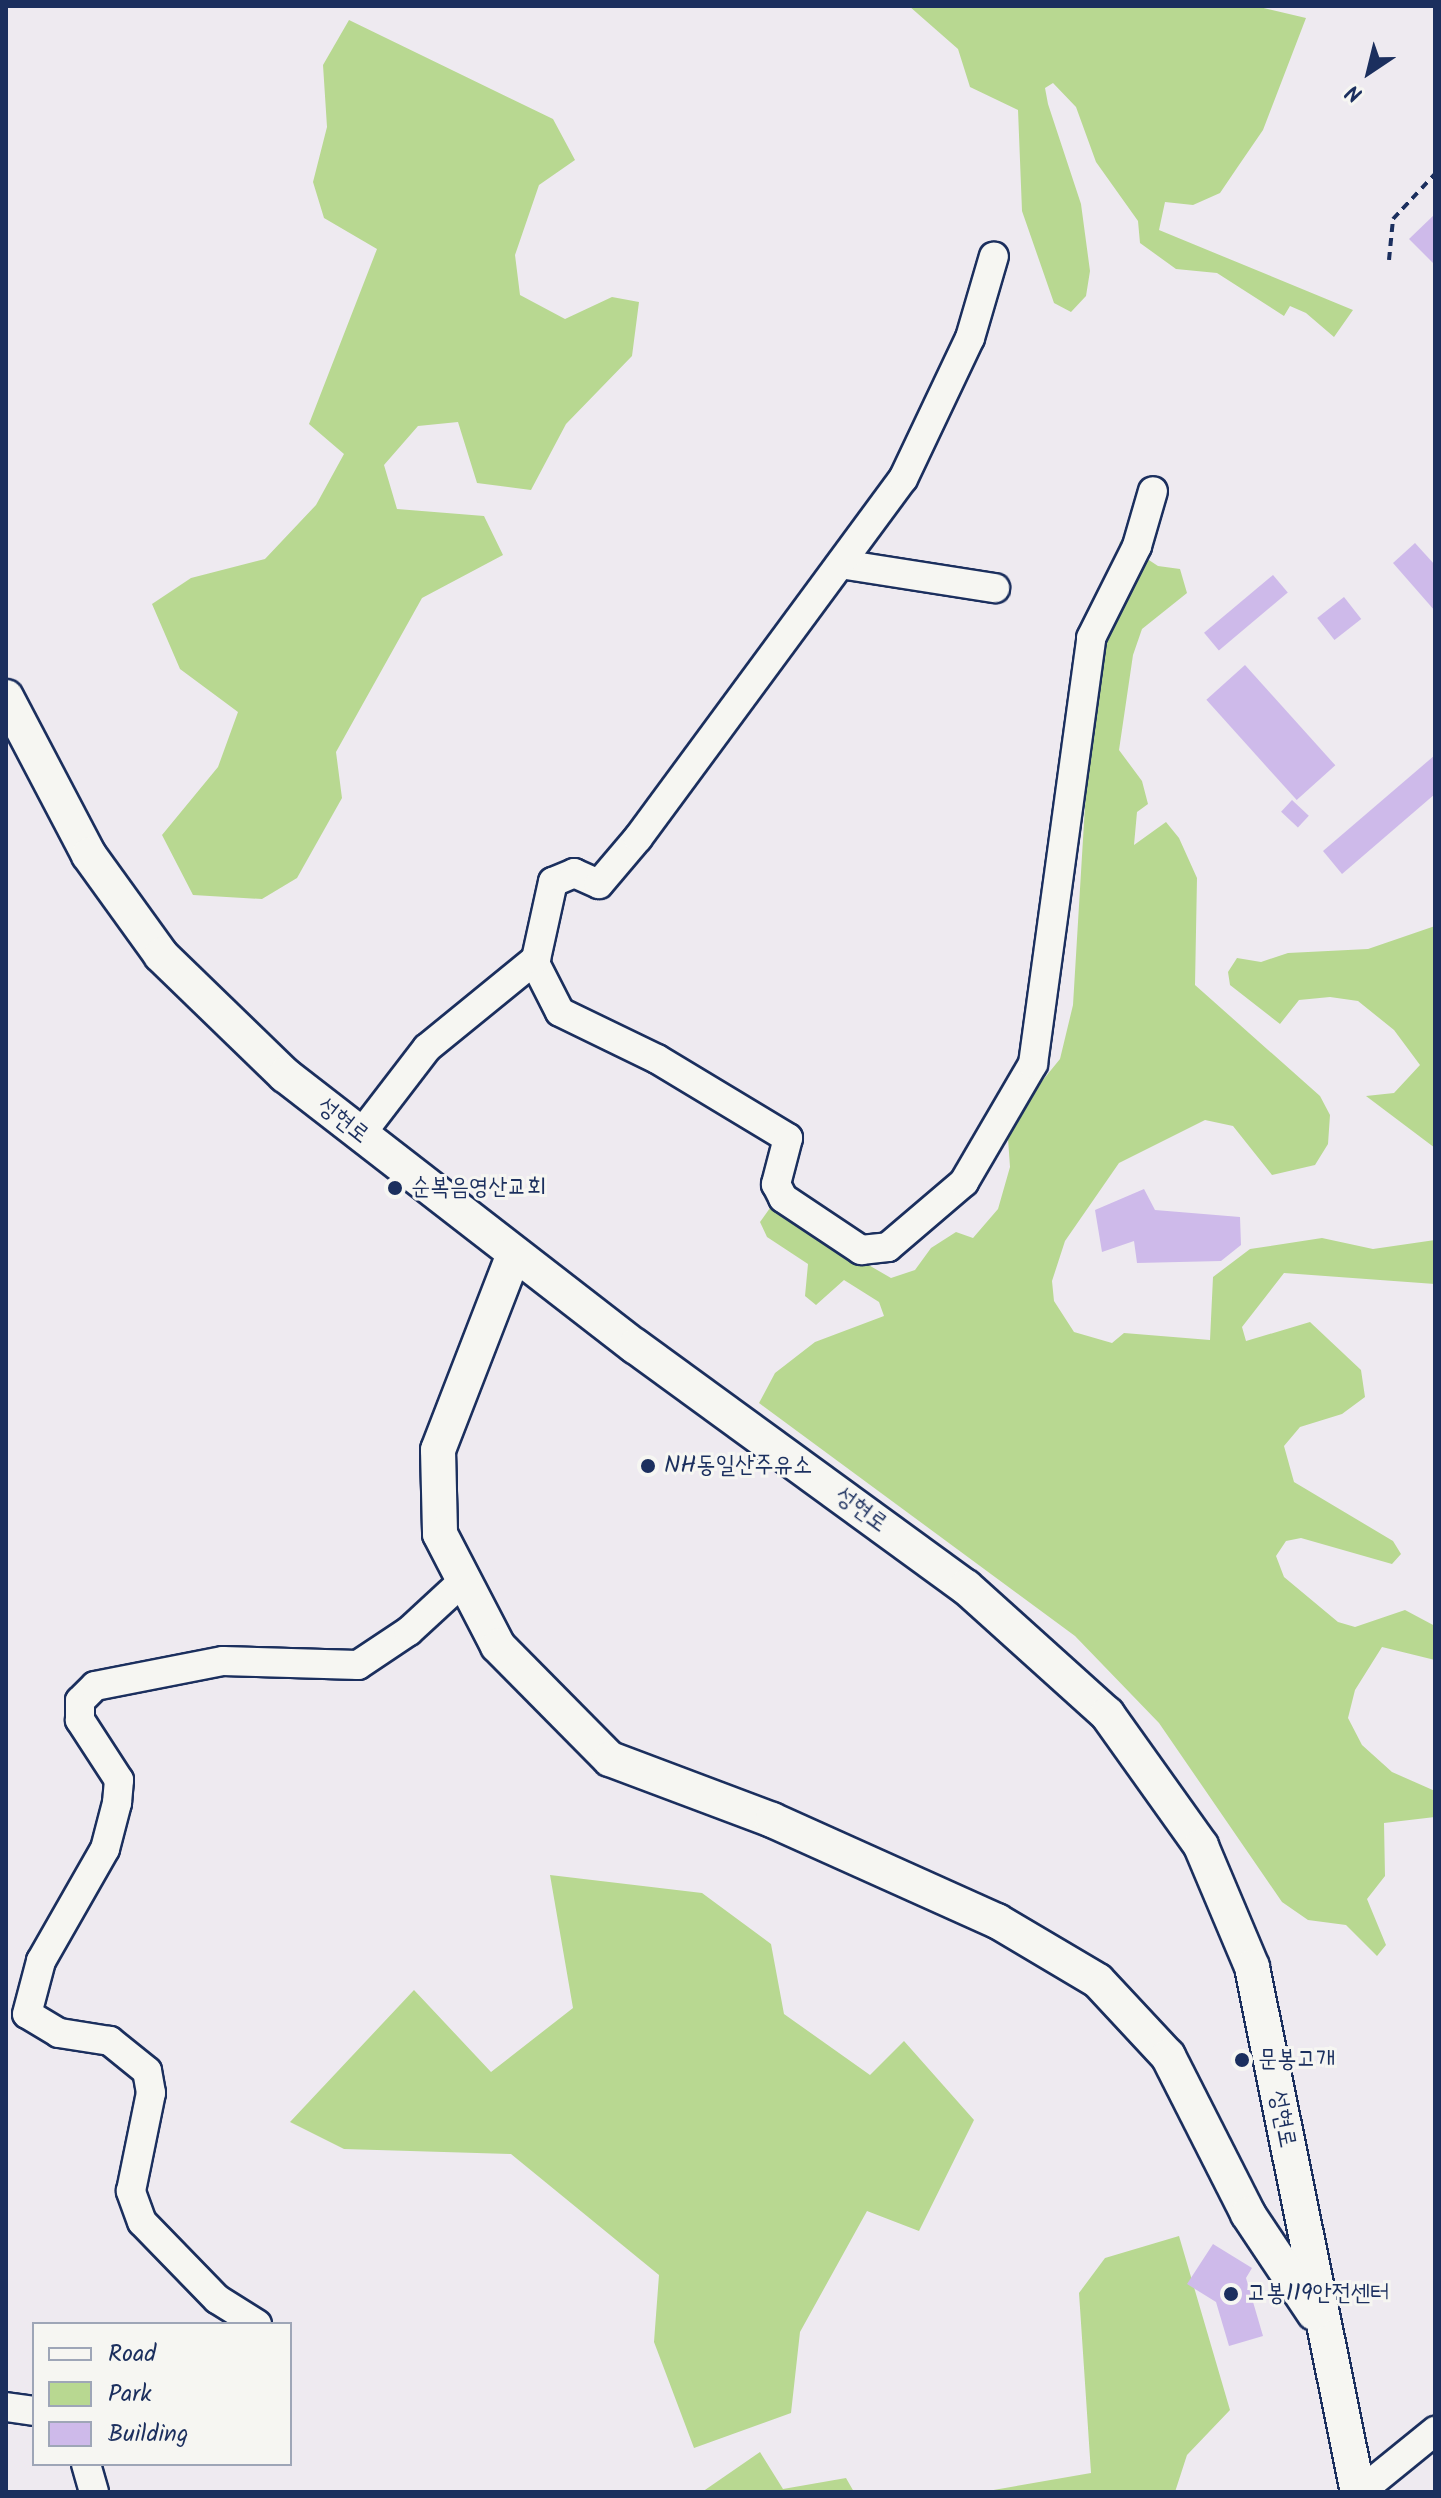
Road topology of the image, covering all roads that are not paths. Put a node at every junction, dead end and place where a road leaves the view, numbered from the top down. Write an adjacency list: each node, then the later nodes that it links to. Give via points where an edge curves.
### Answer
1 (994, 256): 3 (street, via 970,338 903,479)
2 (1153, 491): 6 (street, via 1137,546 1091,638 1033,1064 964,1182 888,1247 861,1250 783,1198 776,1184 788,1138 657,1059 560,1012)
3 (841, 564): 4 (street); 6 (street, via 599,884 574,873 553,882)
4 (995, 588)
5 (6, 697): 7 (main road, 성현로, via 89,855 161,955 285,1075)
6 (534, 961): 7 (street, via 427,1048)
7 (361, 1134): 8 (main road, 성현로)
8 (514, 1254): 9 (main road, via 438,1450 440,1534); 11 (main road, 성현로, via 966,1587 1107,1714 1201,1846 1252,1967)
9 (461, 1583): 10 (street, via 409,1631 358,1665 223,1661 95,1686 80,1701 80,1720 119,1780 117,1803 105,1849 41,1961 27,2014 59,2033 110,2041 147,2071 151,2093 131,2191 142,2222 217,2299); 11 (main road, via 498,1646 610,1759 772,1820 997,1921 1098,1981 1168,2056 1248,2214)
10 (254, 2322)
11 (1322, 2325): 17 (main road, 성현로)
12 (6, 2407): 13 (street)
13 (32, 2411)
14 (1435, 2431): 17 (street)
15 (87, 2466): 16 (street)
16 (94, 2492)
17 (1359, 2492)

